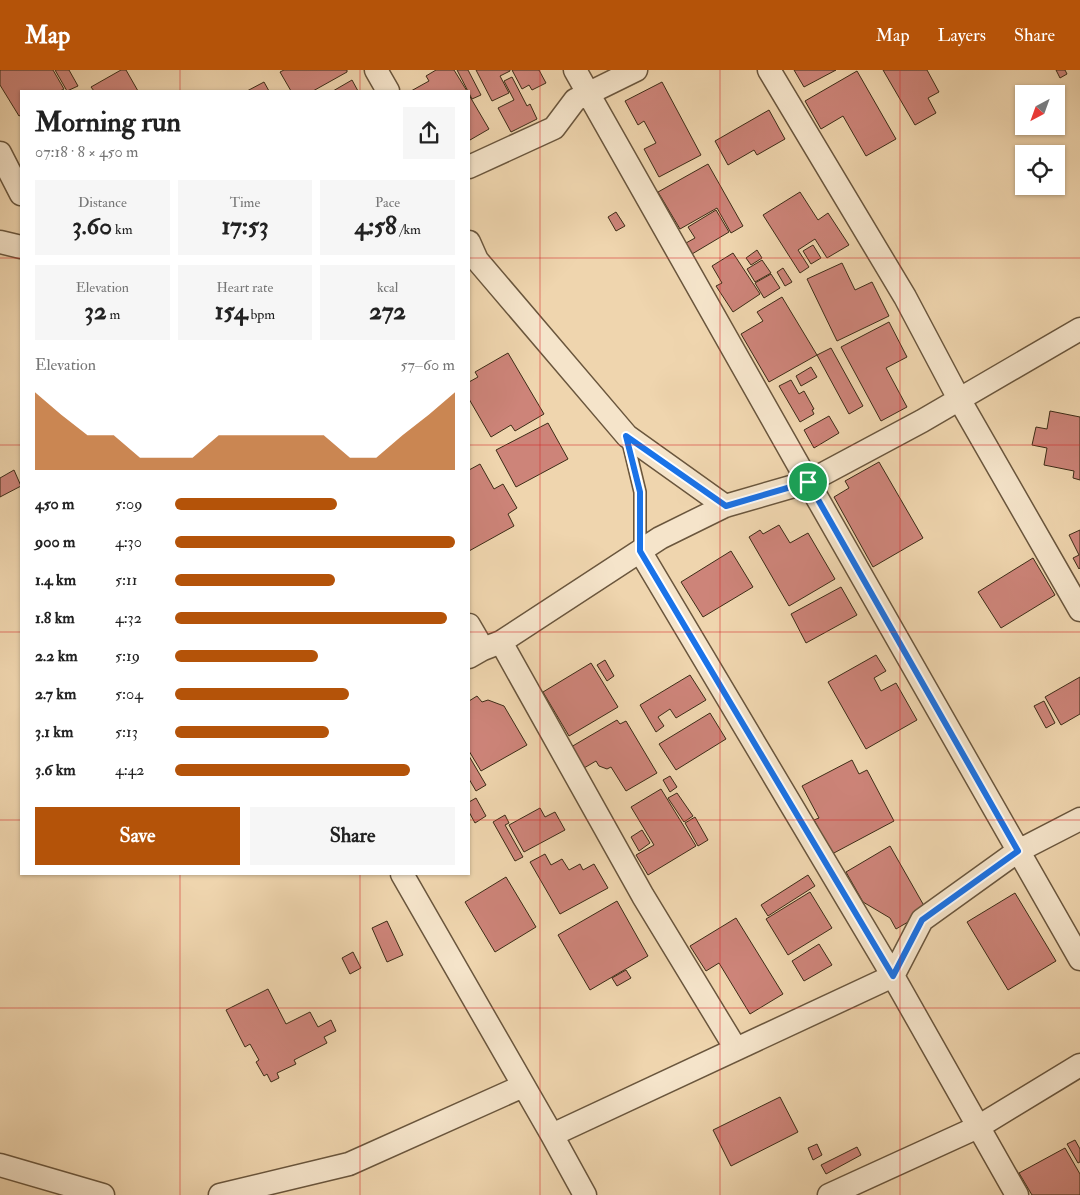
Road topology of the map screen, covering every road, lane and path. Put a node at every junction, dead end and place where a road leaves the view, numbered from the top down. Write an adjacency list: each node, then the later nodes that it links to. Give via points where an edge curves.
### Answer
1 (376, 70): 5 (street)
2 (575, 70): 6 (street)
3 (636, 70): 6 (street)
4 (769, 70): 14 (street, via 905,297)
5 (387, 90)
6 (588, 94): 8 (street, via 575,100 554,128); 16 (street)
7 (0, 153): 9 (street)
8 (470, 167)
9 (20, 192)
10 (0, 242): 12 (street)
11 (470, 244): 15 (street, via 477,260)
12 (20, 246)
13 (1080, 329): 14 (street)
14 (959, 398): 16 (street); 19 (street)
15 (626, 436): 17 (street); 18 (lane, via 640,492)
16 (808, 482): 17 (street); 23 (street)
17 (726, 506): 18 (street)
18 (640, 551): 21 (street); 26 (street)
19 (1080, 610)
20 (470, 627): 21 (street)
21 (484, 649): 27 (street, via 643,896)
22 (1080, 819): 23 (street)
23 (1018, 851): 25 (street); 26 (street, via 922,920)
24 (403, 875): 29 (street)
25 (1080, 959)
26 (893, 976): 27 (street); 30 (street)
27 (736, 1049): 31 (street)
28 (1080, 1065): 30 (street)
29 (524, 1086): 31 (street); 34 (street, via 349,1164)
30 (978, 1127): 36 (street); 37 (street)
31 (552, 1135): 35 (street)
32 (0, 1165): 33 (street)
33 (103, 1195)
34 (220, 1195)
35 (585, 1195)
36 (829, 1195)
37 (1017, 1195)

